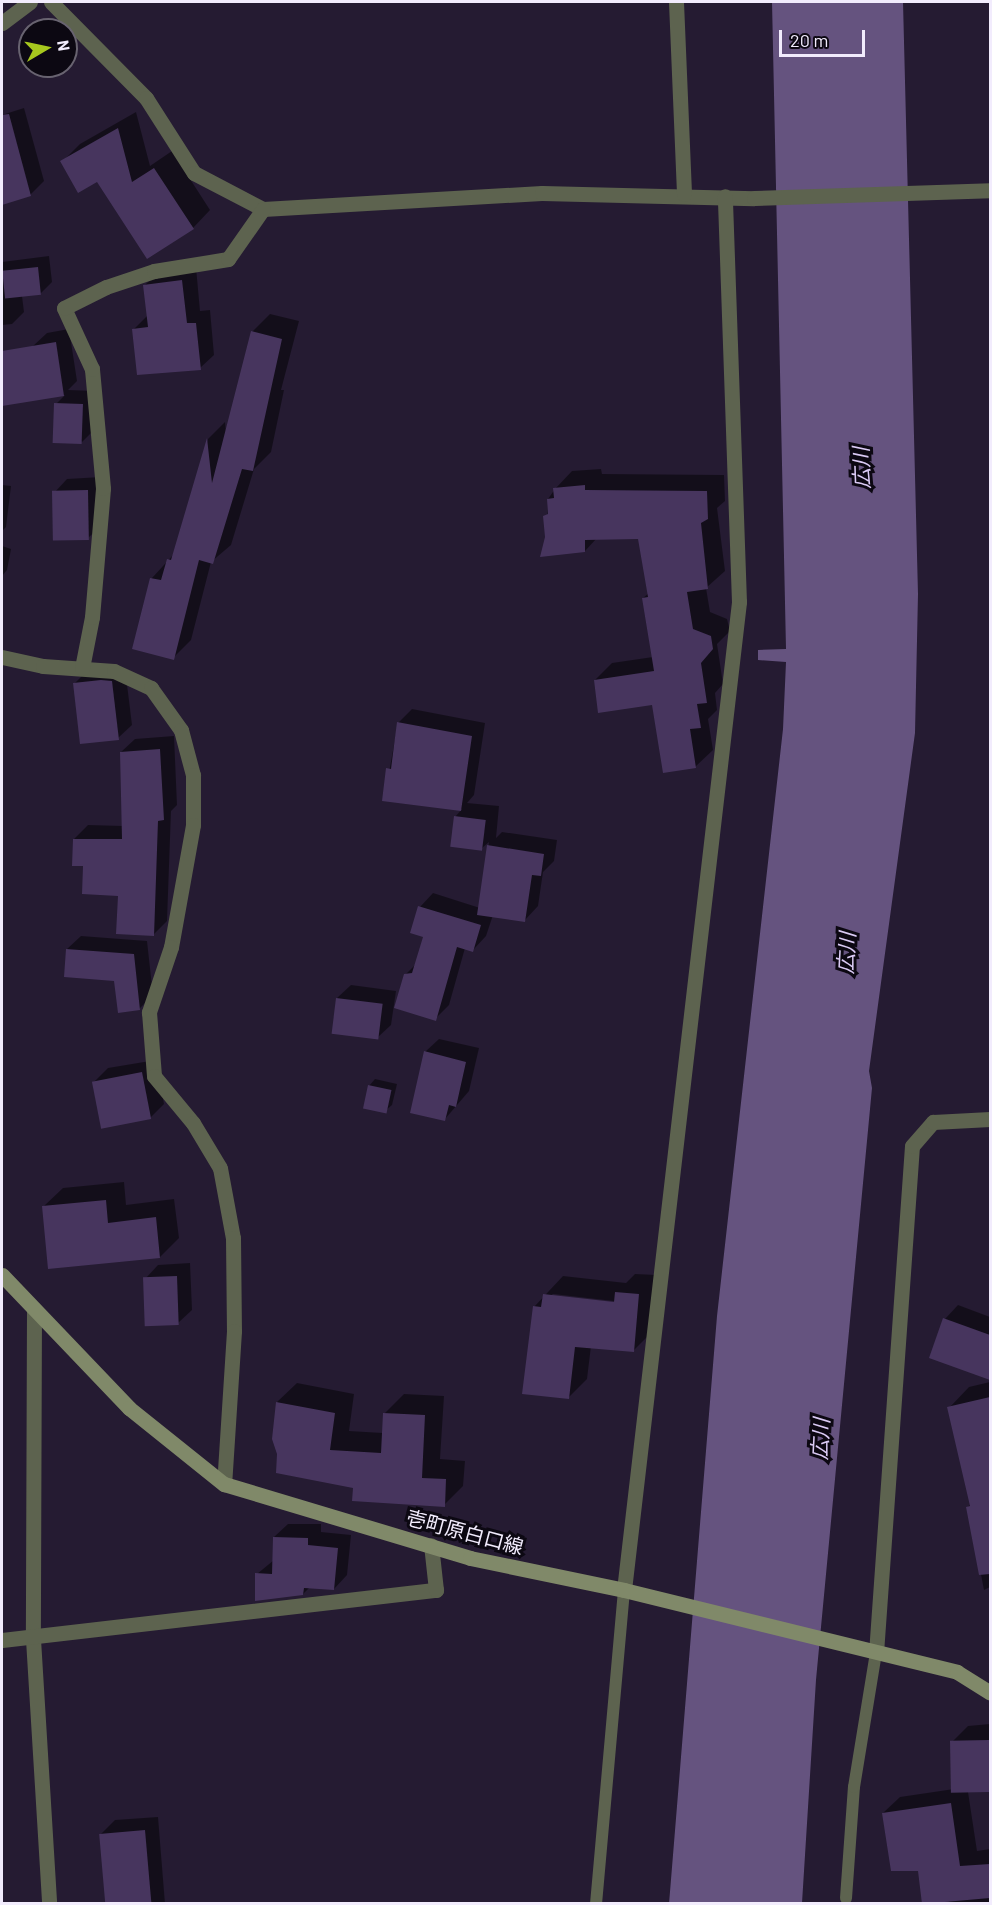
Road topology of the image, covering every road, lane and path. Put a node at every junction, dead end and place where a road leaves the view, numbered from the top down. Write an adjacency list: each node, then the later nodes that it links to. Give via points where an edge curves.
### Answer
1 (30, 2): 4 (street)
2 (51, 2): 8 (street, via 146,98 194,173)
3 (676, 2): 6 (street)
4 (2, 23)
5 (990, 190): 7 (street)
6 (684, 194): 7 (street); 8 (street, via 542,193)
7 (725, 196): 16 (street, via 739,602)
8 (263, 209): 10 (street, via 228,259 154,271 106,287 64,308 92,369 103,488 92,617)
9 (2, 657): 10 (street, via 43,666)
10 (82, 668): 14 (street, via 114,671 151,688 181,730 194,775 193,825 177,914 149,1011 154,1076 193,1123 220,1168 233,1238 234,1331)
11 (990, 1119): 19 (street, via 933,1122 912,1146)
12 (2, 1275): 13 (main road, 壱町原白口線)
13 (34, 1309): 14 (main road, 壱町原白口線, via 129,1408); 17 (street)
14 (224, 1484): 15 (main road, 壱町原白口線)
15 (431, 1545): 16 (main road, 壱町原白口線, via 470,1558); 17 (street, via 436,1590)
16 (624, 1590): 19 (main road, 壱町原白口線); 23 (lane)
17 (33, 1639): 18 (street); 22 (street)
18 (2, 1640)
19 (876, 1653): 20 (main road, 壱町原白口線, via 957,1672); 21 (lane, via 854,1787)
20 (990, 1693)
21 (846, 1898)
22 (49, 1904)
23 (596, 1904)

